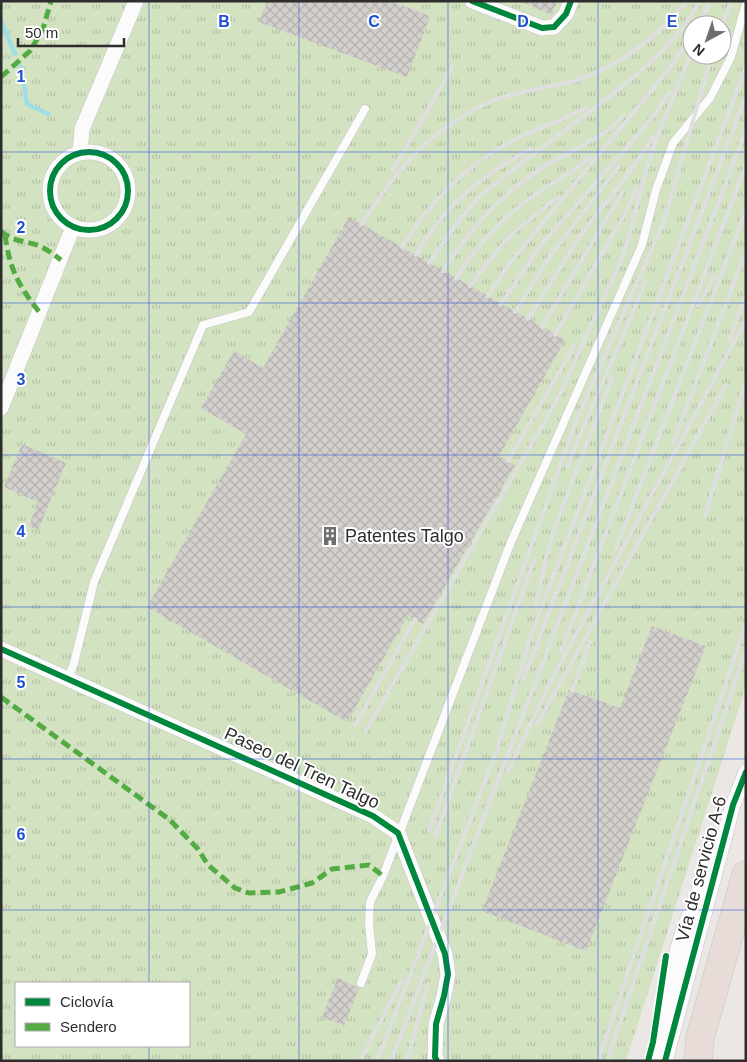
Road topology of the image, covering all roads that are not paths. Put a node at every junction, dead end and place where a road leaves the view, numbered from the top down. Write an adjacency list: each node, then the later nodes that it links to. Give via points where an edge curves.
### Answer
1 (136, 1): 6 (street, via 82,129)
2 (472, 1): 3 (street, via 542,28 554,27 566,14)
3 (571, 1)
4 (746, 3): 13 (lane, via 731,58 710,98 673,143 642,244 511,542)
5 (365, 109): 10 (lane, via 249,312 203,325 94,582)
6 (80, 154): 7 (street, via 60,166 53,176 51,188 51,200 56,211); 7 (street, via 92,152 114,162 125,176 128,194 125,206 110,225 86,230)
7 (74, 227): 8 (street)
8 (1, 408)
9 (1, 649): 10 (street, Paseo del Tren Talgo)
10 (68, 679): 13 (street, Paseo del Tren Talgo, via 373,816)
11 (746, 772): 12 (street, Vía de servicio A-6)
12 (733, 805): 18 (street, via 702,878); 19 (street, Vía de servicio A-6)
13 (398, 833): 16 (lane, via 370,902 372,954); 17 (street, via 445,954 448,974 436,1024)
14 (746, 875): 20 (highway, via 700,1038)
15 (746, 941): 21 (highway)
16 (361, 983)
17 (437, 1061)
18 (654, 1061)
19 (665, 1061)
20 (698, 1061)
21 (711, 1061)

